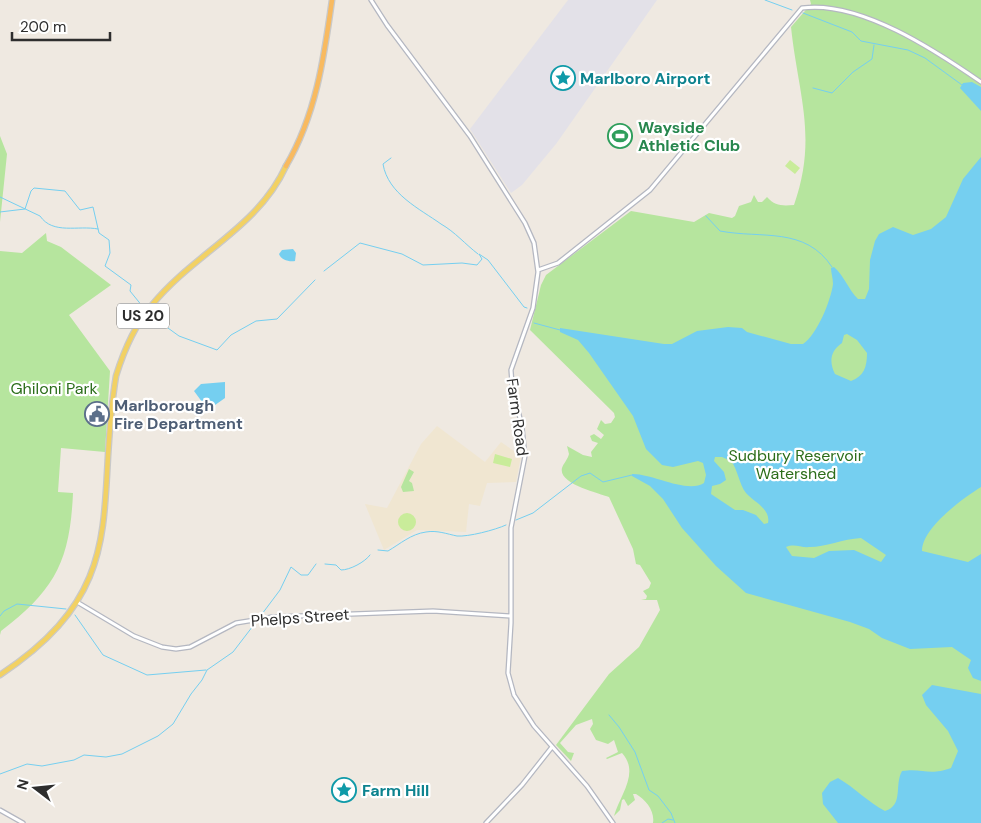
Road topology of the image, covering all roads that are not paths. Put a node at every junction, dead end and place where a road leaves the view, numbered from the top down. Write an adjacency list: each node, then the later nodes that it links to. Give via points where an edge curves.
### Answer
1 (332, 0): 4 (highway, US 20, via 319,80 306,122)
2 (370, 0): 5 (street, Farm Road, via 466,130 498,180 532,236)
3 (981, 82): 5 (street, via 883,23 827,7 802,8 650,190 558,262)
4 (286, 166): 6 (main road, US 20, via 261,205 163,292 129,340 114,389 100,546 93,571)
5 (538, 270): 7 (street, Farm Road, via 531,315 511,370 524,456 511,520)
6 (77, 602): 7 (street, Phelps Street, via 134,636 176,649 190,647 236,623 279,616 432,611); 8 (main road, US 20, via 48,637)
7 (510, 616): 9 (street, Farm Road, via 508,667 512,688 534,726)
8 (0, 675)
9 (552, 746): 12 (street, via 522,785); 13 (street, Farm Road, via 587,786)
10 (0, 810): 11 (street)
11 (23, 823)
12 (486, 823)
13 (613, 823)

